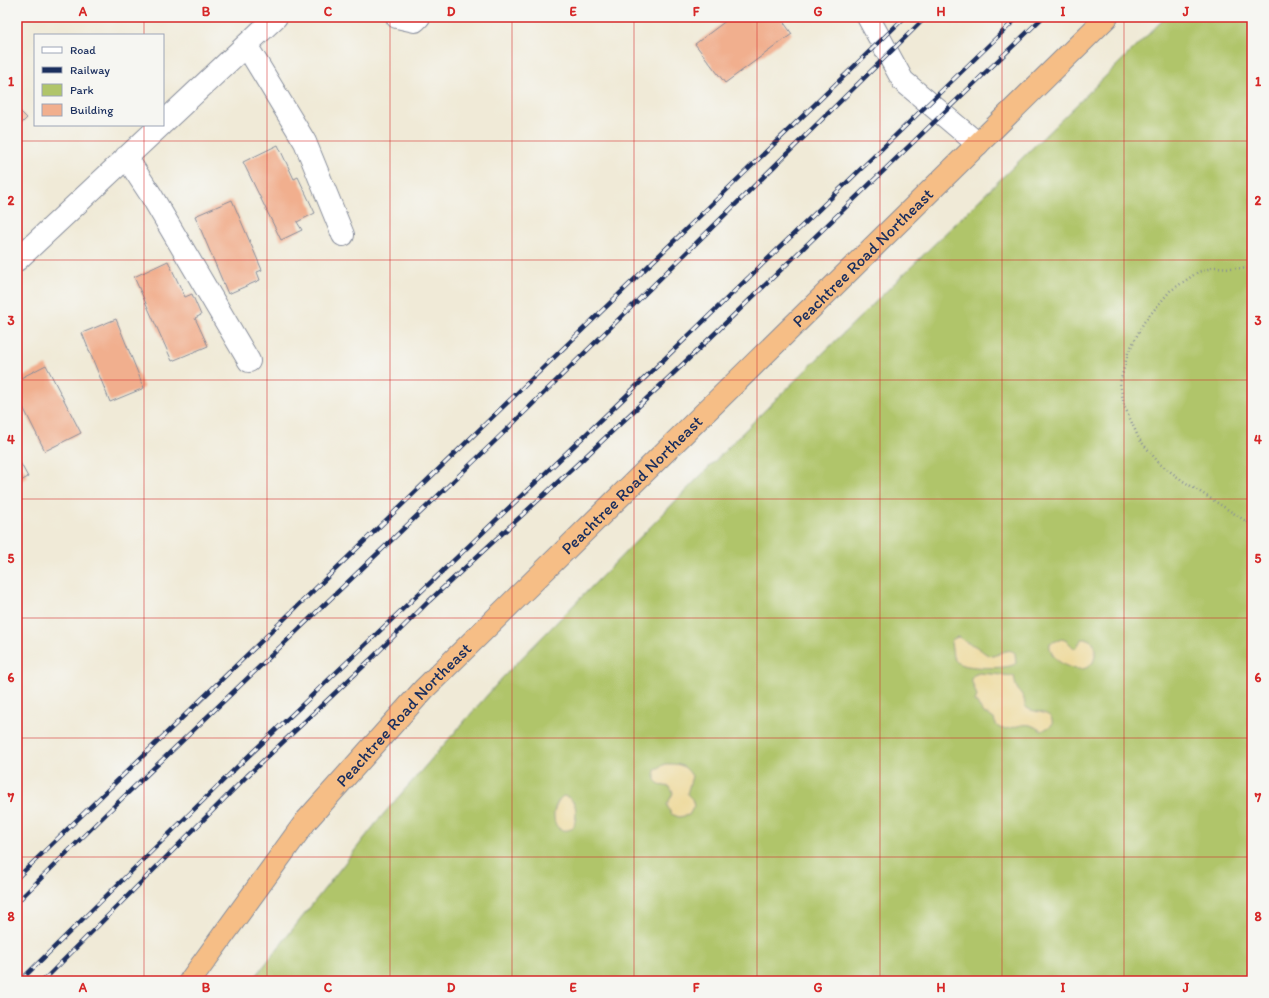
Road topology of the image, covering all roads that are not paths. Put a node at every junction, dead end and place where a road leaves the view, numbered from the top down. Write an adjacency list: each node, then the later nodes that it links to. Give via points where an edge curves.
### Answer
1 (276, 17): 6 (street)
2 (397, 17): 3 (street, via 415,21)
3 (419, 17)
4 (868, 17): 9 (street, via 903,81)
5 (1107, 17): 9 (highway, Peachtree Road Northeast)
6 (246, 45): 7 (street); 11 (street, via 305,142)
7 (164, 122)
8 (160, 126): 10 (street)
9 (978, 144): 14 (highway, Peachtree Road Northeast, via 424,689 306,821)
10 (126, 157): 12 (street); 13 (street)
11 (343, 235)
12 (17, 260)
13 (249, 361)
14 (190, 981)

